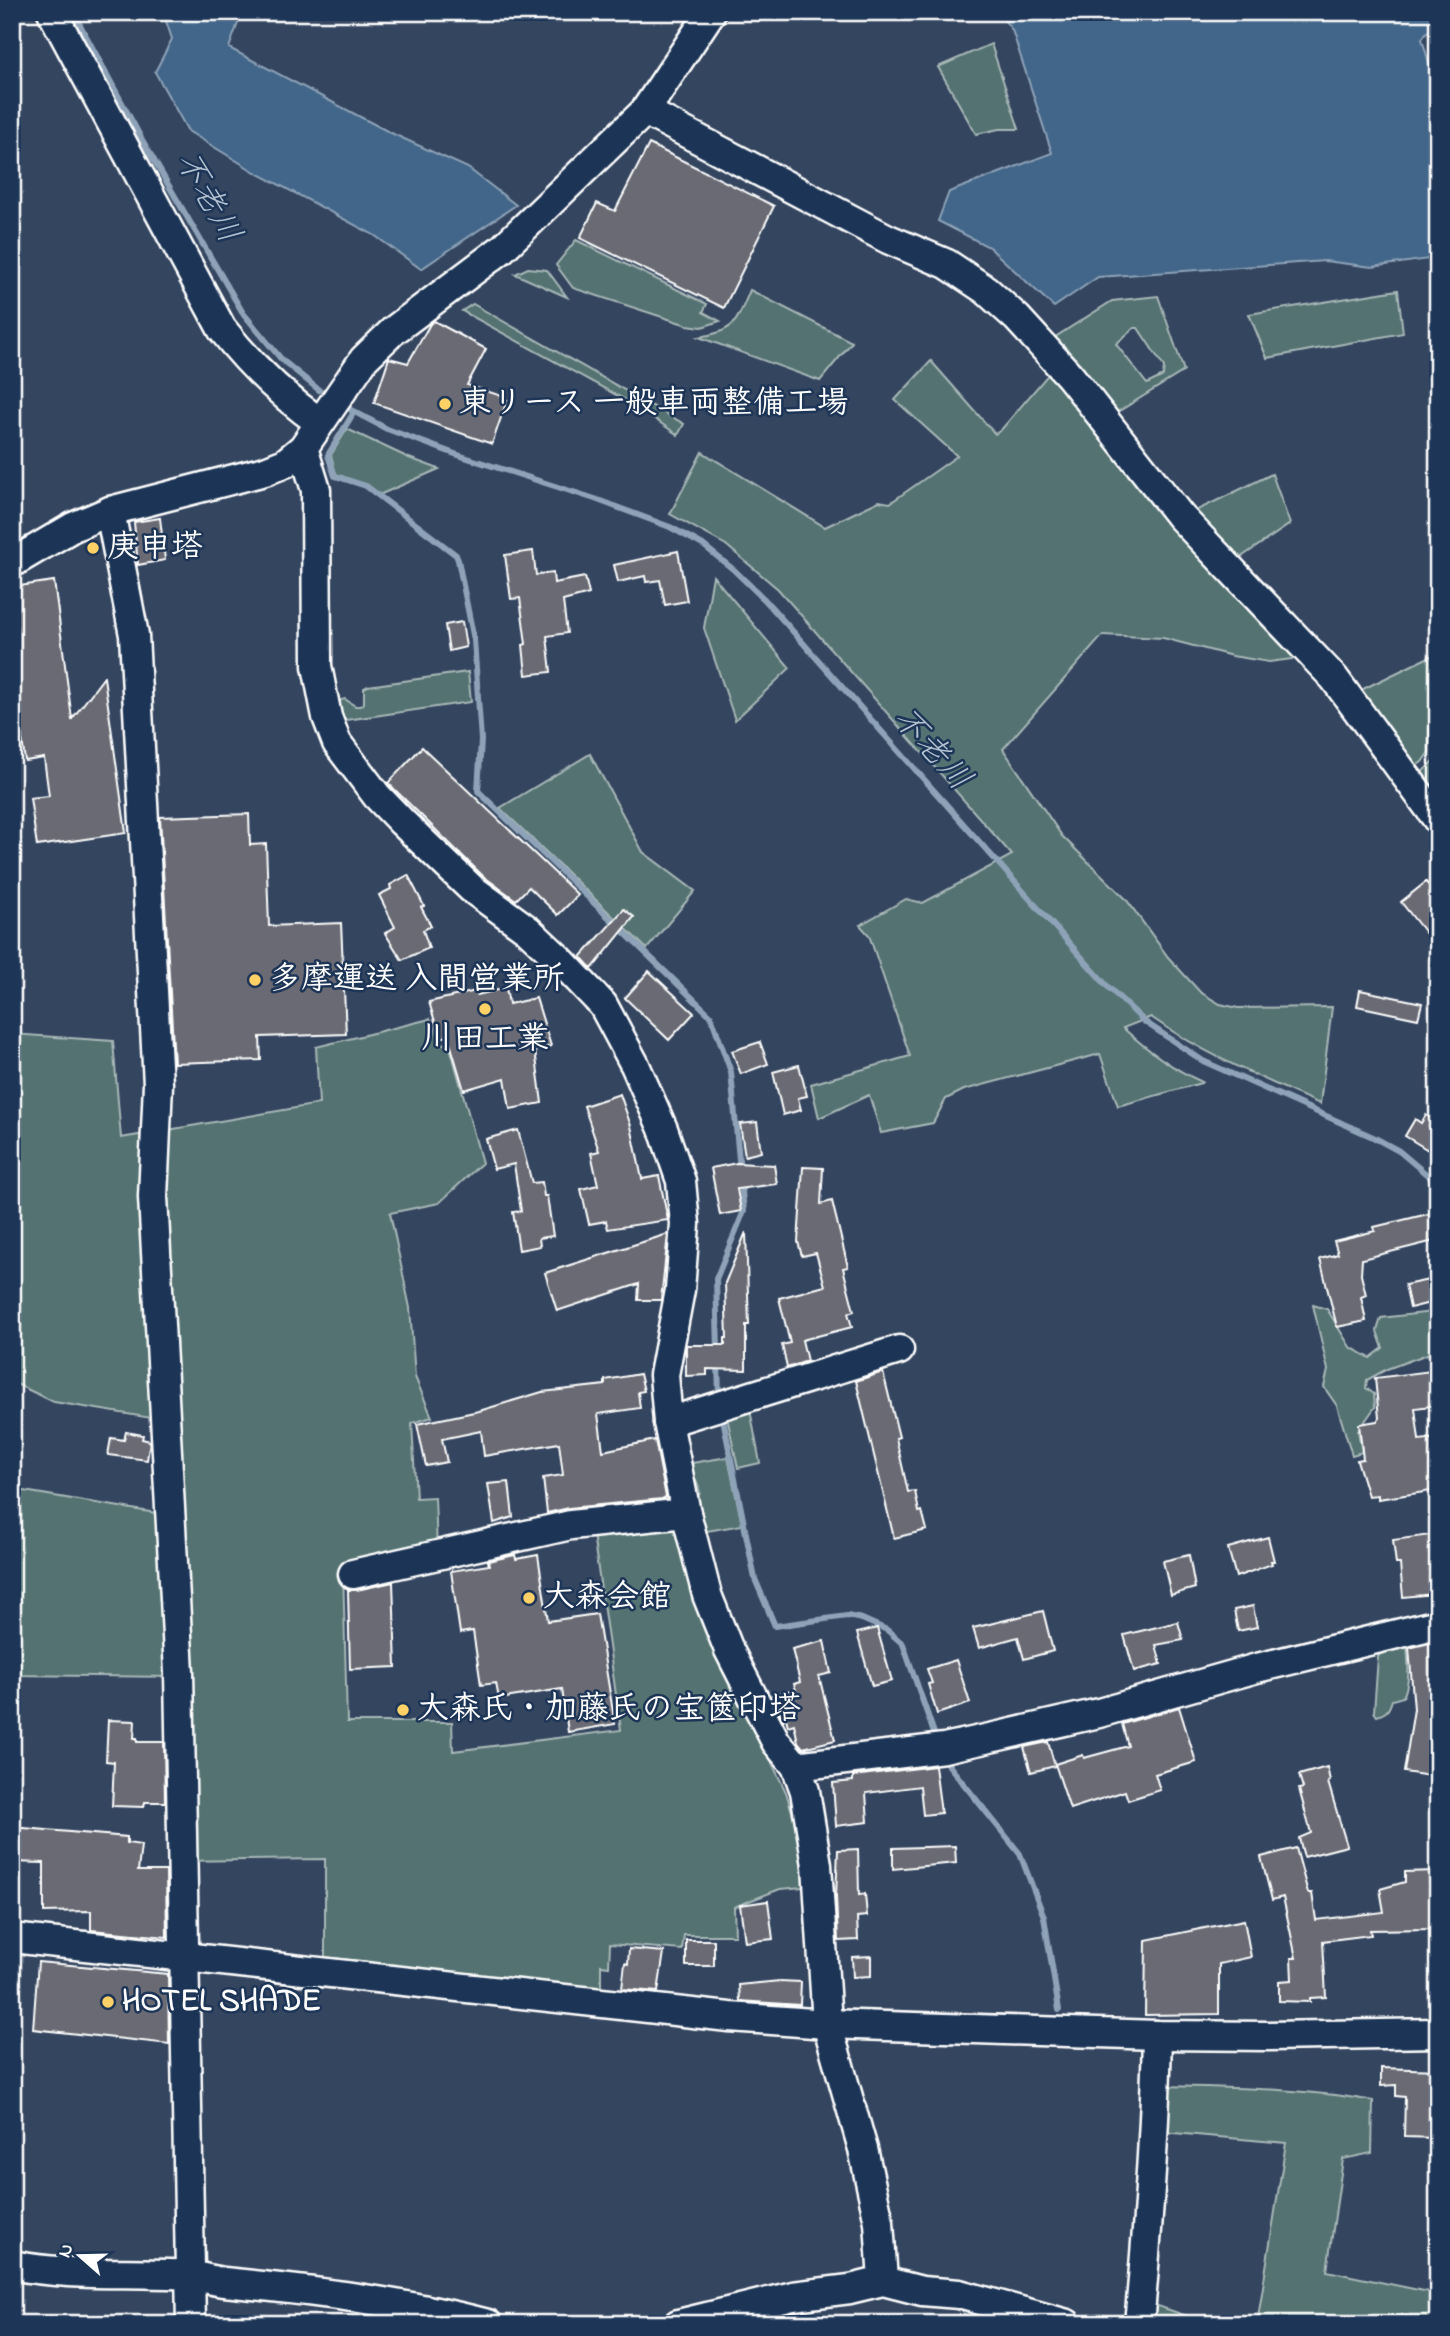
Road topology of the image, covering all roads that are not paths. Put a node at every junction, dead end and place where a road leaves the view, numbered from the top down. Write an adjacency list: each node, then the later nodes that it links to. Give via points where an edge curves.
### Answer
1 (52, 12): 4 (street, via 222,329 271,385)
2 (712, 12): 3 (street)
3 (645, 111): 4 (street, via 502,249 393,331 364,359); 8 (street, via 888,239 947,264 986,289 1070,376 1180,516 1334,678)
4 (319, 422): 5 (street)
5 (303, 448): 6 (street, via 285,463 265,471); 10 (street, via 316,490 317,666 337,743 402,822 472,889 528,930 603,1005 663,1129 681,1181 685,1224 680,1290 664,1375)
6 (110, 511): 7 (street); 16 (street, via 134,635 156,1043 153,1196 178,1659)
7 (12, 563)
8 (1438, 820)
9 (899, 1350): 10 (street)
10 (668, 1422): 11 (street)
11 (686, 1513): 12 (street, via 571,1525); 14 (street, via 708,1595 729,1650 776,1742)
12 (353, 1574)
13 (1438, 1624): 14 (street, via 1099,1713 944,1748)
14 (796, 1766): 17 (street, via 805,1791 817,1865)
15 (12, 1938): 16 (street)
16 (184, 1956): 17 (street); 21 (street)
17 (827, 2024): 19 (street); 22 (street, via 879,2221)
18 (1438, 2033): 19 (street)
19 (1157, 2035): 27 (street, via 1156,2120)
20 (12, 2265): 21 (street, via 43,2272)
21 (190, 2275): 23 (street); 24 (street, via 374,2299)
22 (883, 2281): 25 (street); 26 (street, via 959,2294)
23 (191, 2324)
24 (488, 2324)
25 (678, 2324)
26 (1068, 2324)
27 (1139, 2324)

